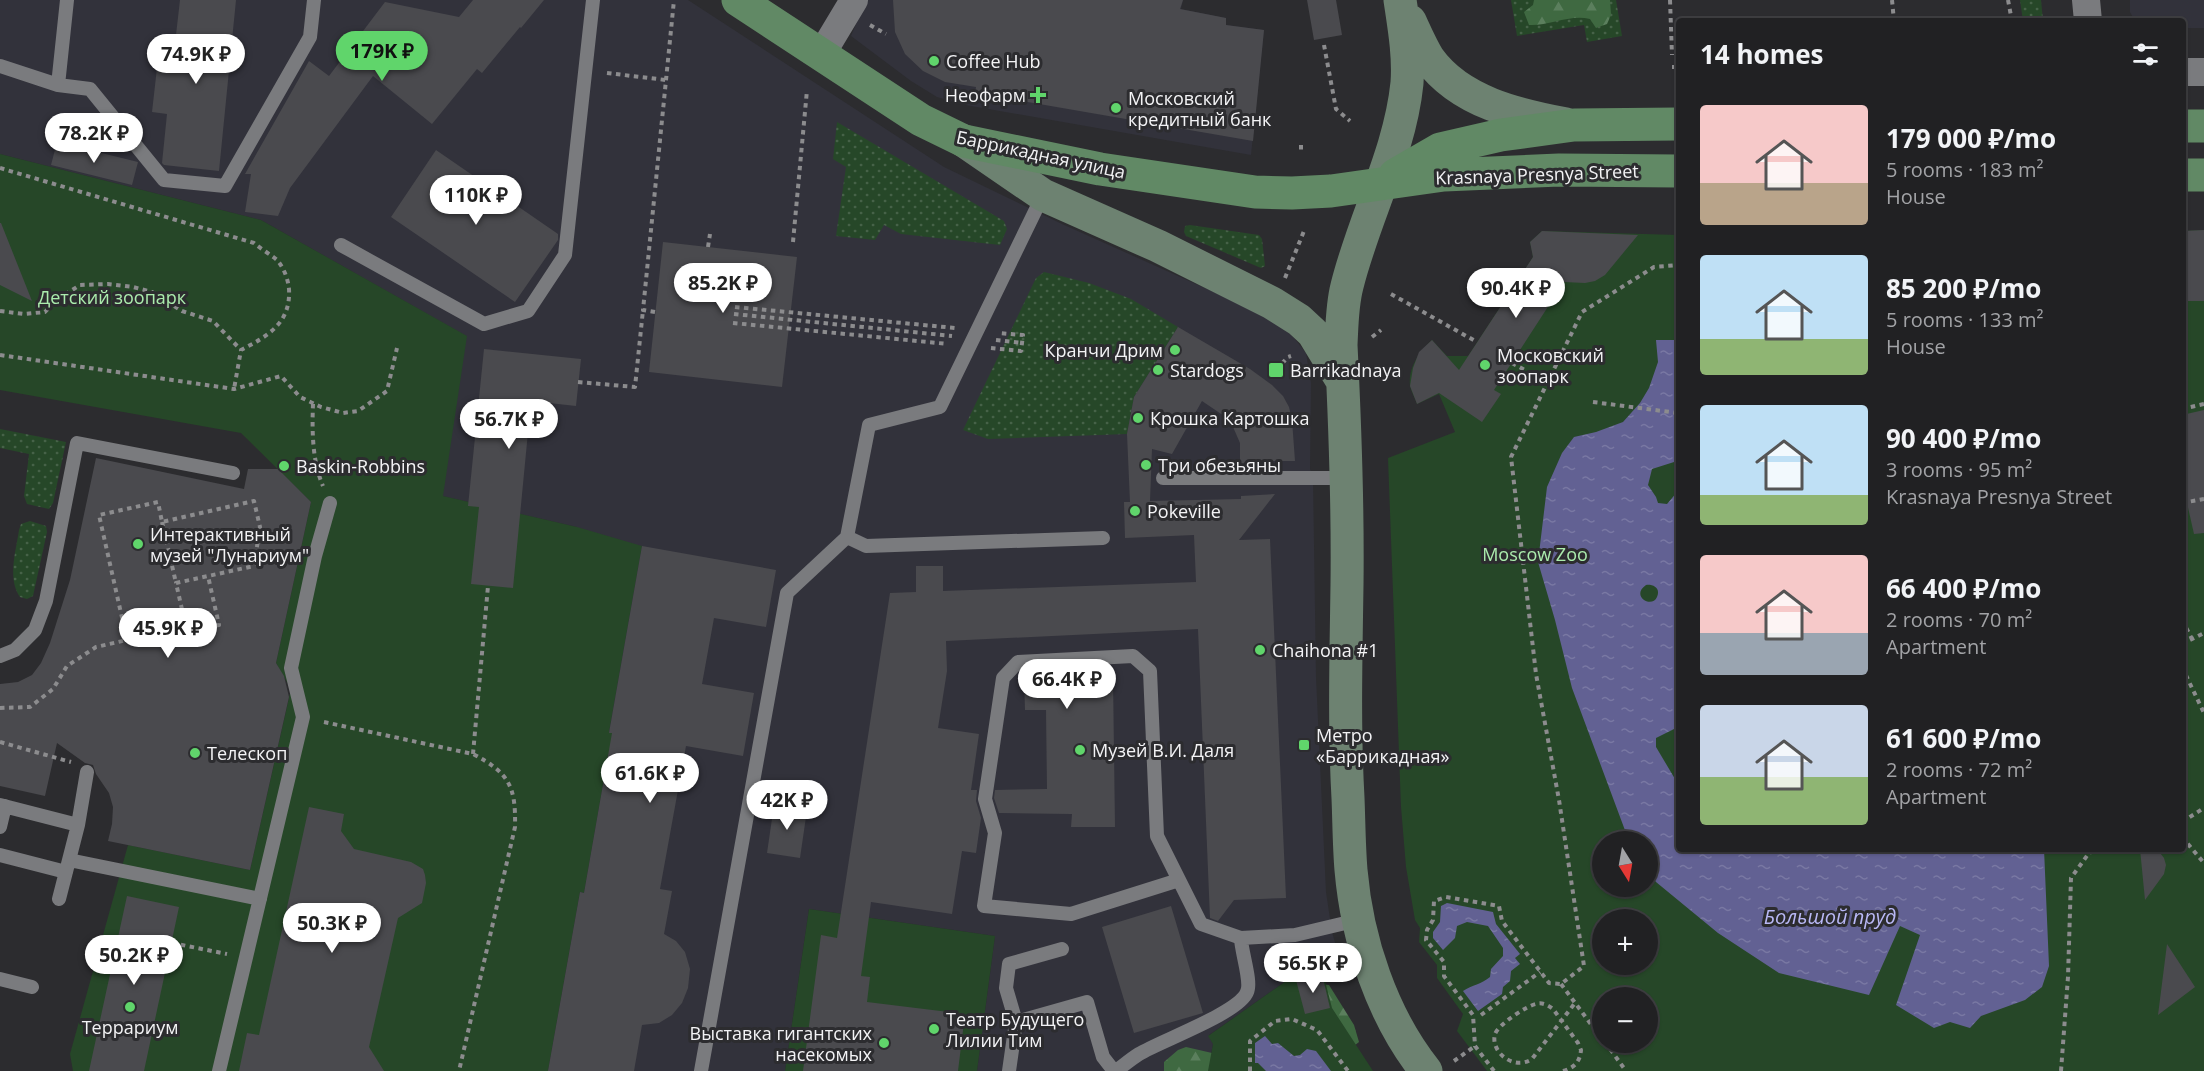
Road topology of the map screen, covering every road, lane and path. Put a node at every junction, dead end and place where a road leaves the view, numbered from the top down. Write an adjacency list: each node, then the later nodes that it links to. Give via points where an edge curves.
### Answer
1 (67, 0): 25 (lane)
2 (314, 0): 25 (lane, via 310,37 225,186 164,180 90,89)
3 (593, 0): 44 (lane, via 565,255 528,311 484,324)
4 (674, 0): 24 (path)
5 (738, 0): 16 (main road, Баррикадная улица)
6 (854, 0): 16 (street)
7 (1401, 0): 29 (main road, via 1430,59 1460,87 1498,108); 39 (main road, via 1407,84)
8 (1670, 0): 17 (path)
9 (1892, 0): 12 (path)
10 (2008, 0): 13 (path)
11 (2086, 0): 14 (street)
12 (1894, 18)
13 (2011, 18)
14 (2088, 18)
15 (1324, 45): 27 (path, via 1336,109)
16 (821, 55): 32 (main road, Баррикадная улица, via 921,120)
17 (1672, 55)
18 (0, 66): 25 (lane)
19 (1672, 67): 20 (path)
20 (1676, 67)
21 (2186, 72): 22 (street)
22 (2204, 72)
23 (608, 73): 24 (path)
24 (666, 80): 50 (path)
25 (58, 85)
26 (807, 90): 43 (path)
27 (1350, 121)
28 (1676, 124): 29 (main road, Krasnaya Presnya Street)
29 (1574, 125): 39 (main road, Krasnaya Presnya Street, via 1501,135 1440,149)
30 (2186, 126): 31 (main road)
31 (2204, 126)
32 (964, 141): 39 (main road, Баррикадная улица, via 1100,169 1255,192 1292,194); 40 (main road)
33 (1301, 145): 34 (path)
34 (1301, 151)
35 (0, 168): 66 (path, via 254,243 277,261 288,278 290,303 281,322)
36 (1676, 171): 39 (main road, Krasnaya Presnya Street, via 1504,171)
37 (2186, 175): 38 (main road)
38 (2204, 175)
39 (1381, 183): 71 (main road, via 1346,288 1341,345)
40 (1043, 195): 71 (main road, via 1158,246 1299,320 1313,333); 85 (lane, via 940,407 869,425)
41 (1304, 231): 47 (path)
42 (710, 234): 45 (path)
43 (793, 242)
44 (341, 245)
45 (708, 247)
46 (1676, 265): 70 (path, via 1654,267 1582,312)
47 (1282, 287)
48 (1391, 294): 61 (path)
49 (735, 307): 55 (path)
50 (643, 310): 52 (path); 69 (path, via 635,387)
51 (0, 311): 66 (path, via 45,312 80,285 133,287 213,321)
52 (655, 312)
53 (734, 314): 58 (path)
54 (733, 323): 63 (path)
55 (965, 329)
56 (1381, 330): 59 (path)
57 (988, 332): 62 (path, via 1023,335)
58 (953, 336)
59 (1369, 339)
60 (987, 340): 62 (path)
61 (1477, 342)
62 (1022, 343): 65 (path, via 1021,351)
63 (952, 344)
64 (397, 348): 74 (path, via 387,392 375,401 358,411 343,413)
65 (986, 348)
66 (241, 350): 72 (path)
67 (0, 355): 72 (path)
68 (1512, 363): 70 (path)
69 (578, 382)
70 (1548, 383): 124 (path, via 1511,457 1536,674 1584,966)
71 (1343, 384): 80 (main road)
72 (234, 389): 74 (path, via 281,376 300,397)
73 (1593, 402): 77 (path)
74 (313, 404): 83 (path, via 312,431 319,477)
75 (2204, 404): 76 (path)
76 (2186, 408)
77 (1676, 413)
78 (233, 473): 96 (lane, via 77,443 46,601 35,630 15,650)
79 (1163, 478): 80 (lane)
80 (1346, 478): 117 (main road, via 1345,747 1351,872)
81 (2204, 499): 82 (path)
82 (2186, 502)
83 (330, 503): 100 (lane, via 291,668)
84 (162, 522): 87 (path, via 254,501 260,527 254,566); 88 (path); 94 (path, via 158,502 99,515)
85 (847, 537): 86 (lane, via 866,546); 135 (lane, via 787,593)
86 (1103, 538)
87 (208, 576): 88 (path); 90 (path, via 219,625)
88 (176, 583): 90 (path)
89 (488, 586): 102 (path)
90 (186, 627): 94 (path)
91 (2186, 628): 93 (path)
92 (2204, 633): 93 (path)
93 (2192, 639): 95 (path)
94 (127, 640): 98 (path, via 96,647 67,666 53,689 30,706)
95 (2186, 642)
96 (0, 656)
97 (2186, 675): 99 (path)
98 (0, 708)
99 (2204, 713)
100 (303, 717): 102 (path); 116 (lane)
101 (0, 742): 103 (path, via 66,759)
102 (472, 754): 134 (path, via 494,765 509,783 515,816)
103 (87, 772): 107 (lane)
104 (3, 805): 107 (lane); 108 (lane)
105 (2204, 808): 106 (path)
106 (2186, 819)
107 (78, 825): 113 (lane)
108 (0, 826)
109 (2186, 842): 112 (path)
110 (2091, 852): 143 (path, via 2071,878)
111 (0, 855): 113 (lane)
112 (2204, 863)
113 (67, 866): 115 (lane); 116 (lane)
114 (1179, 880): 114 (lane, via 1157,836 1150,671 1133,656 1018,662 1004,678 985,799 995,833 984,906 1071,914); 118 (lane, via 1201,924)
115 (59, 898)
116 (260, 899): 121 (lane)
117 (1358, 920): 118 (lane, via 1295,935); 132 (main road, via 1380,988 1407,1047)
118 (1241, 938): 137 (lane, via 1248,978 1248,992 1241,1002 1138,1054)
119 (172, 943): 121 (path)
120 (1062, 949): 128 (lane, via 1009,964 1006,988)
121 (246, 957): 133 (lane)
122 (1540, 972): 124 (path, via 1549,983); 127 (path); 130 (path, via 1502,921 1499,906 1446,897 1434,901 1426,940 1444,962 1444,976 1473,1015)
123 (0, 979): 125 (lane)
124 (1561, 984): 126 (path)
125 (32, 987)
126 (1575, 1003): 129 (path); 141 (path, via 1554,1030 1532,1059 1521,1064 1507,1060 1496,1045 1495,1034 1529,1006 1543,1004 1553,1009 1581,1050 1576,1064)
127 (1481, 1015)
128 (1016, 1022): 136 (lane); 137 (lane, via 1087,1002 1102,1057)
129 (1592, 1026)
130 (1475, 1046): 132 (path); 140 (path)
131 (1612, 1053): 142 (path)
132 (1438, 1068)
133 (219, 1071)
134 (459, 1071)
135 (701, 1071)
136 (1010, 1071)
137 (1115, 1071)
138 (1250, 1071): 139 (path, via 1250,1041 1275,1021 1292,1019 1317,1030)
139 (1348, 1071)
140 (1494, 1071)
141 (1563, 1071)
142 (1626, 1071)
143 (2061, 1071)

